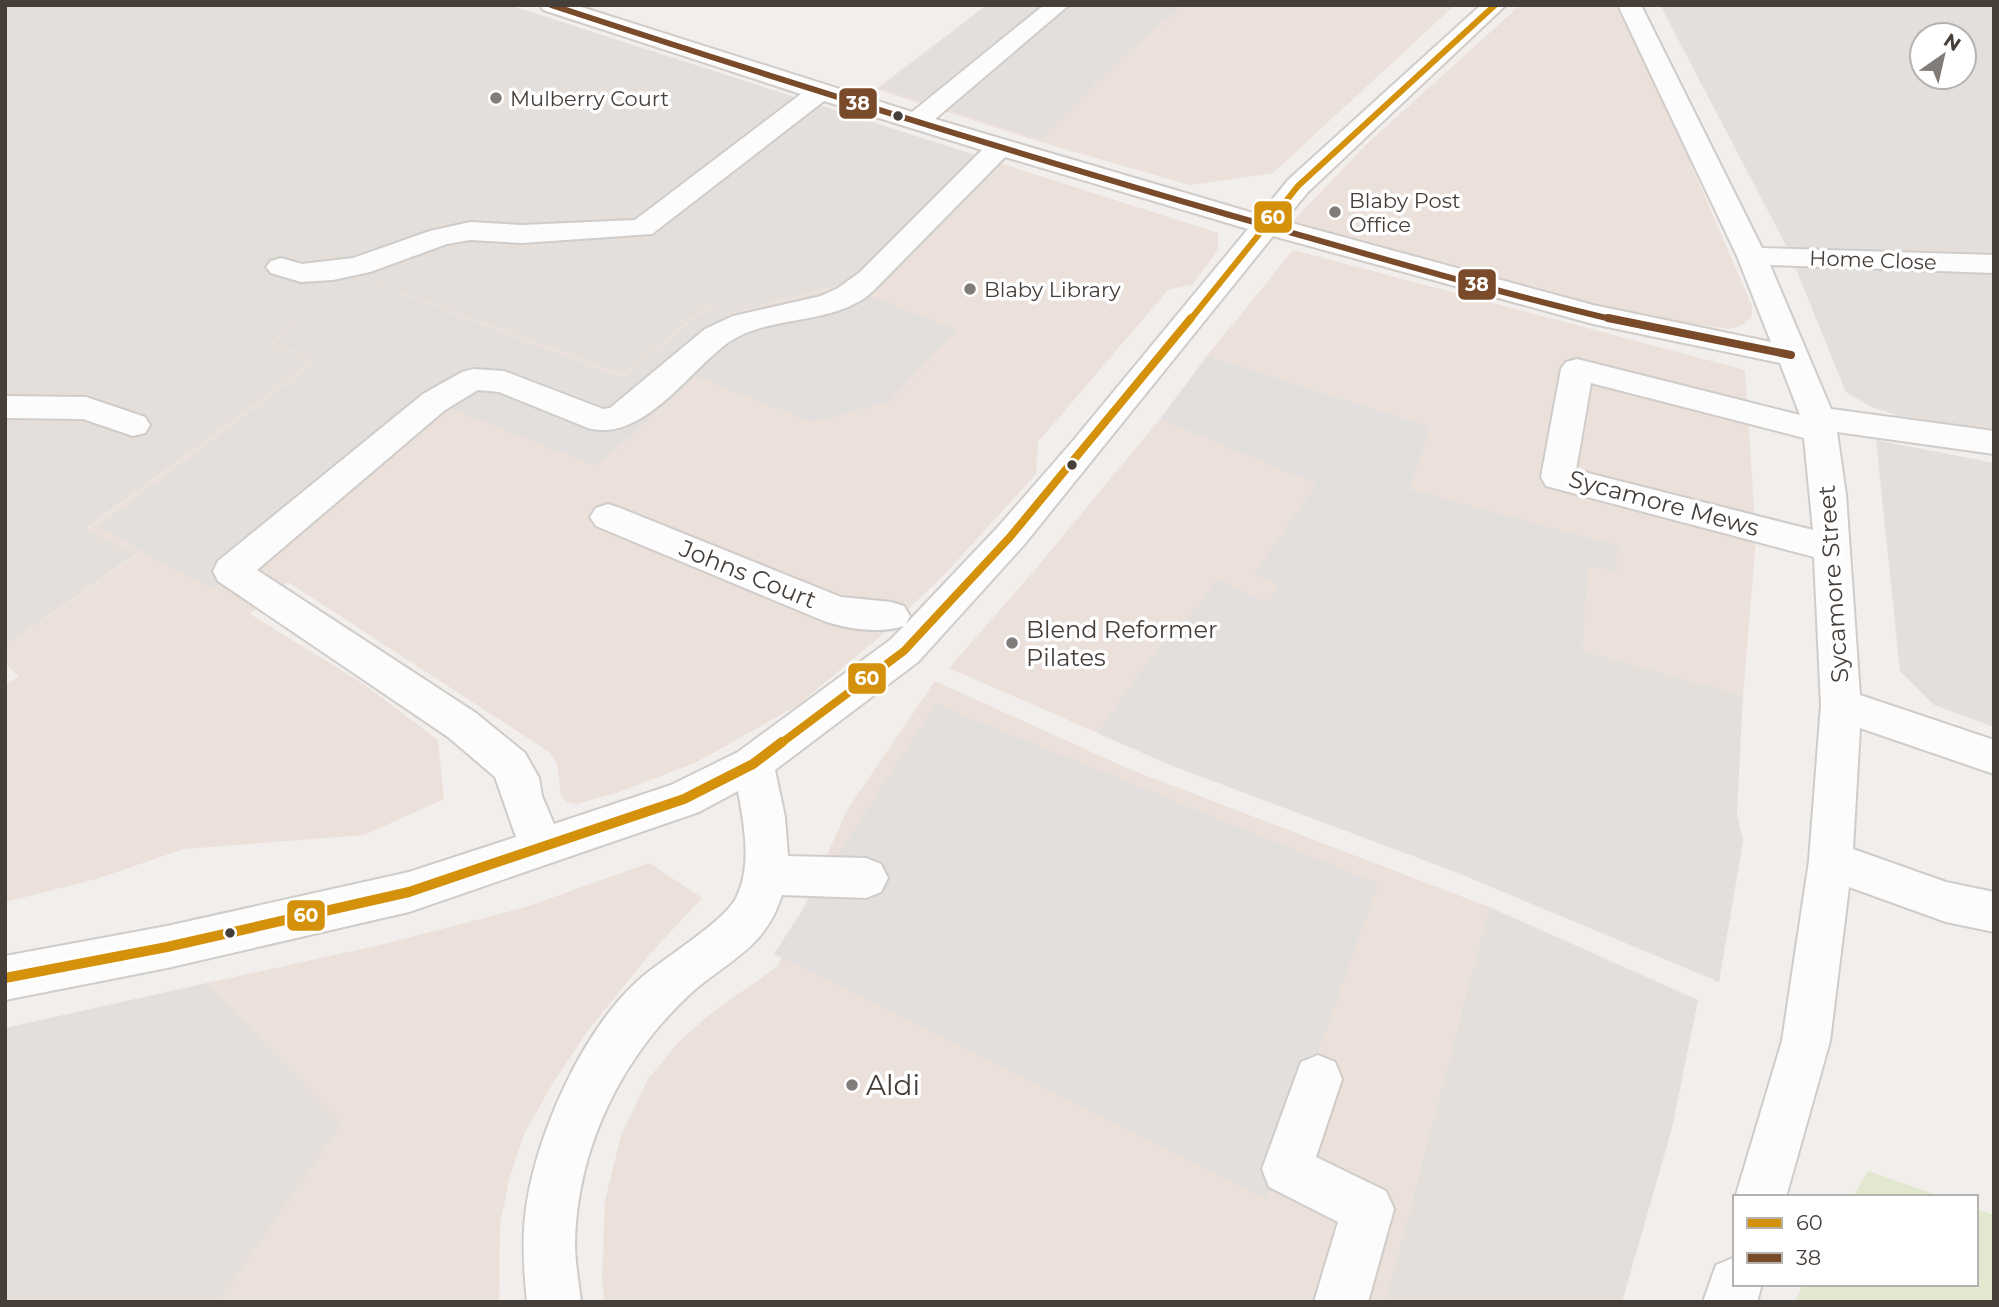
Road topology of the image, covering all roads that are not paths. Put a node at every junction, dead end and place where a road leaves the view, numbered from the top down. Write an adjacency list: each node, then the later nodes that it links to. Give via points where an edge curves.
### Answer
1 (551, 5): 5 (street)
2 (1058, 5): 6 (street)
3 (1495, 5): 8 (street, via 1298,186)
4 (1629, 5): 9 (street, Sycamore Street)
5 (821, 91): 6 (street); 11 (street, via 648,237 470,231 333,271 301,273)
6 (916, 122): 7 (street)
7 (1000, 147): 8 (street); 23 (street, via 849,295 744,323 716,336 615,419 600,420 504,382 473,379 434,402 231,571 462,725 510,765)
8 (1265, 225): 12 (street, via 1598,315); 22 (street, via 1018,528 904,650)
9 (1752, 256): 10 (street, Home Close); 12 (street, Sycamore Street)
10 (1994, 264)
11 (281, 267)
12 (1791, 355): 14 (street, Sycamore Street)
13 (5, 407): 15 (street, via 86,408)
14 (1819, 424): 16 (street); 18 (street, Sycamore Street); 18 (street, Sycamore Mews, via 1577,369 1558,477)
15 (133, 425)
16 (1994, 443)
17 (608, 517): 19 (street, Johns Court, via 837,611)
18 (1832, 548): 20 (street, Sycamore Street)
19 (891, 616)
20 (1841, 705): 21 (street); 24 (street, Sycamore Street)
21 (1994, 757)
22 (753, 764): 23 (street, via 684,799); 25 (street, via 764,812)
23 (541, 846): 28 (street, via 409,892)
24 (1831, 861): 27 (street, via 1946,902); 30 (street, Sycamore Street, via 1805,1041)
25 (766, 875): 26 (street); 31 (street, via 755,908 730,938 684,970 640,1010 575,1121 556,1181 550,1231)
26 (866, 878)
27 (1994, 912)
28 (5, 978)
29 (1318, 1080): 32 (street, via 1287,1169 1368,1209)
30 (1761, 1195)
31 (554, 1302)
32 (1341, 1302)

